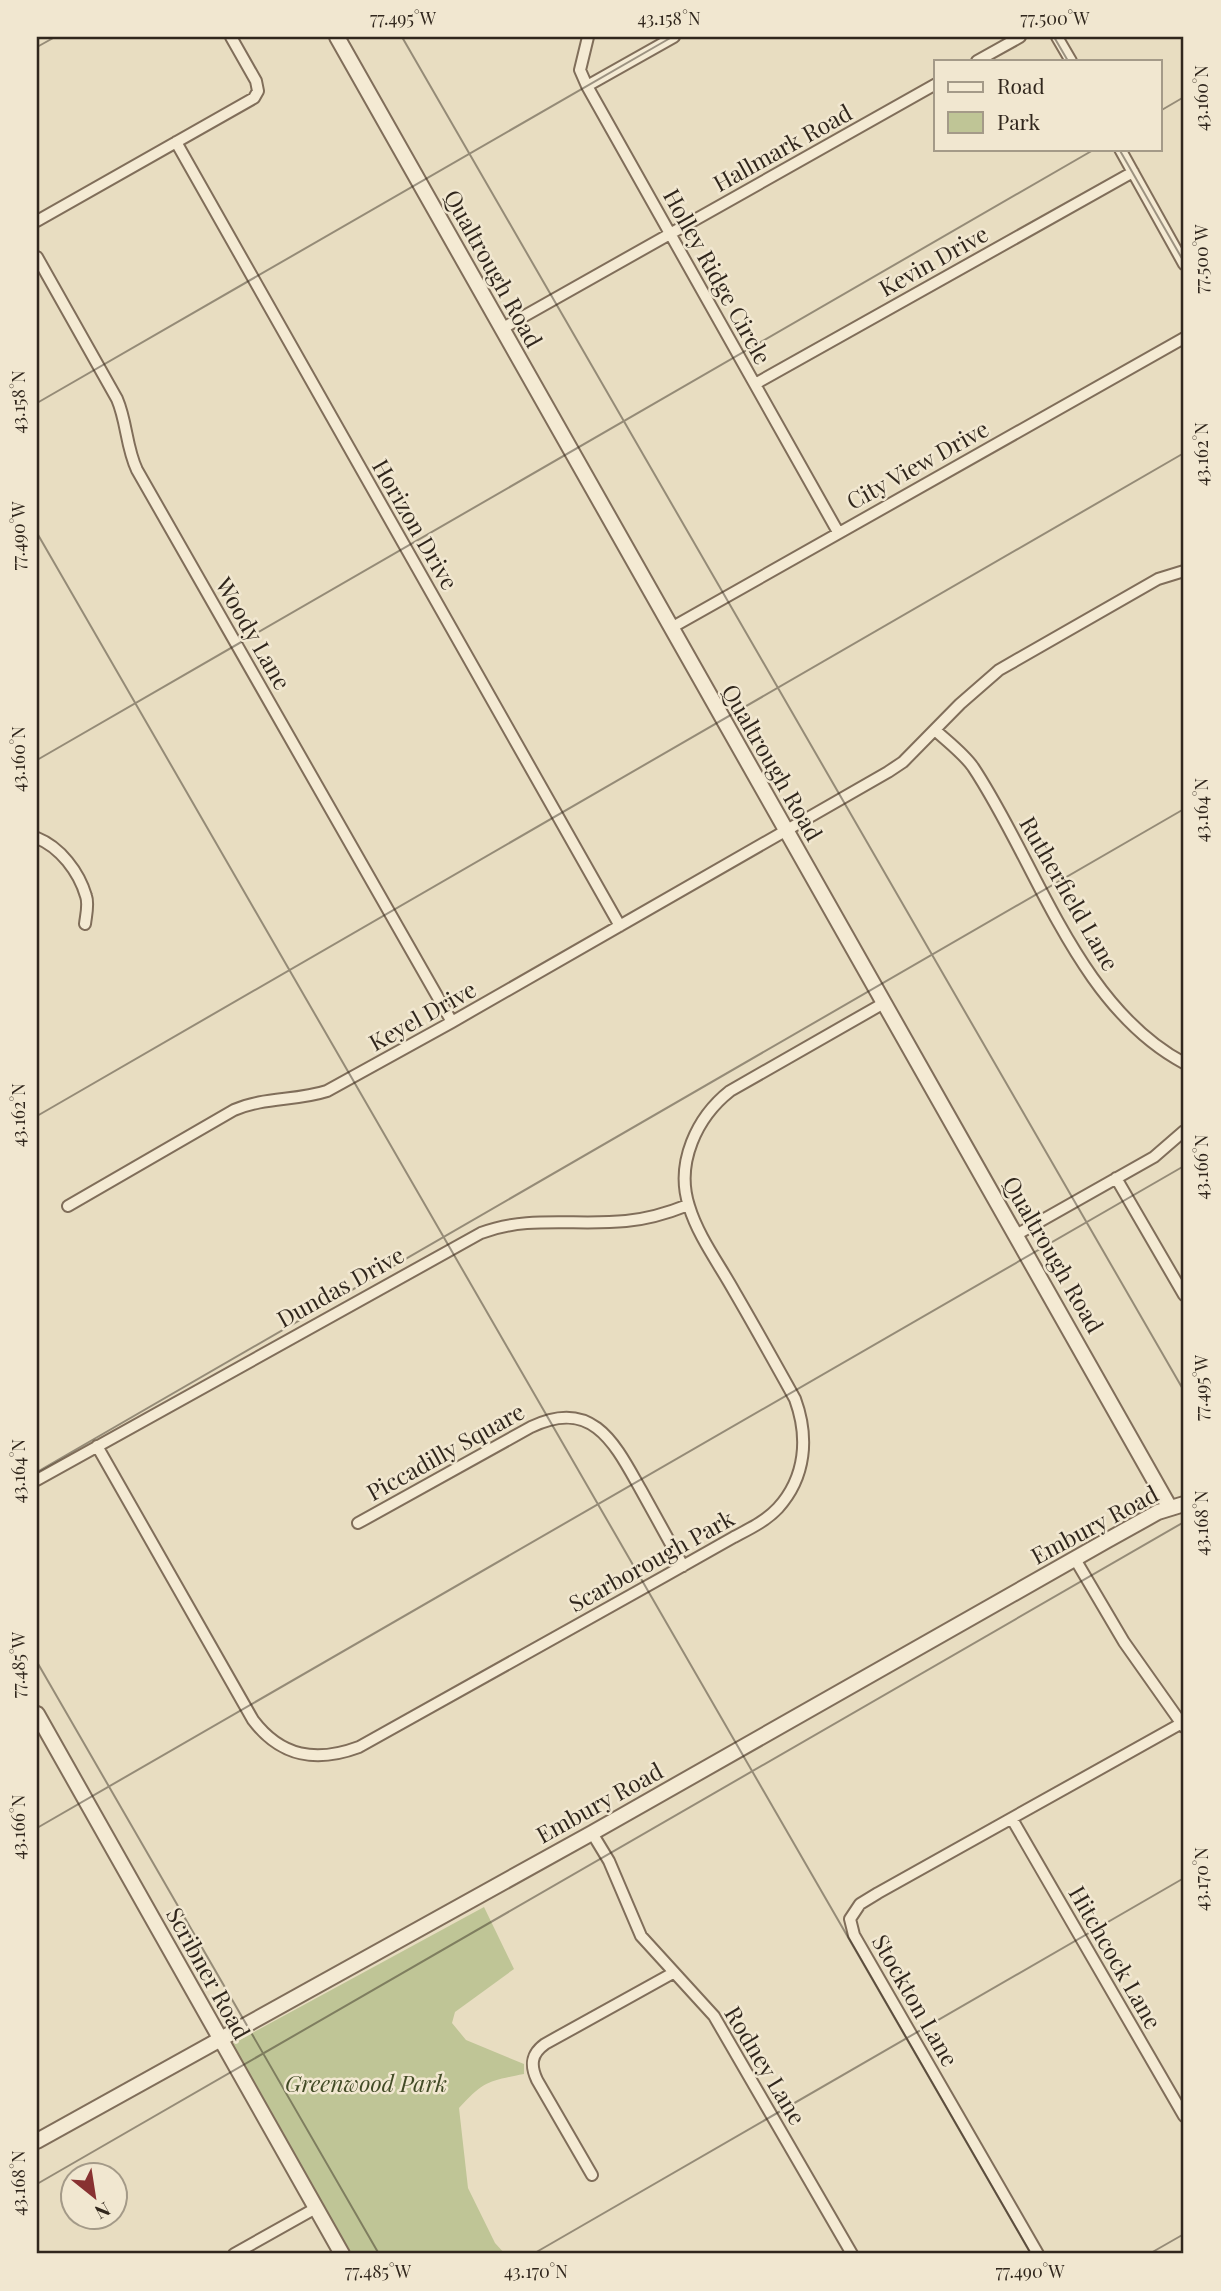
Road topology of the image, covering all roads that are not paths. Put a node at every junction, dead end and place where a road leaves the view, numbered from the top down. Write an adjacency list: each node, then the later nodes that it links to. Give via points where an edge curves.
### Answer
1 (231, 37): 11 (street, via 256,82 257,94)
2 (337, 37): 18 (street, Qualtrough Road)
3 (588, 37): 10 (street, Holley Ridge Circle, via 580,70)
4 (674, 37): 10 (street)
5 (1020, 37): 7 (street)
6 (1057, 37): 8 (street)
7 (978, 60)
8 (1070, 60)
9 (934, 85): 15 (street, Hallmark Road)
10 (587, 86): 15 (street, Holley Ridge Circle)
11 (176, 142): 14 (street); 28 (street, Horizon Drive)
12 (1121, 150): 13 (street)
13 (1133, 172): 17 (street); 20 (street, Kevin Drive)
14 (37, 220)
15 (670, 234): 18 (street, Hallmark Road); 20 (street, Holley Ridge Circle)
16 (37, 257): 30 (street, Woody Lane, via 117,398 136,470)
17 (1184, 264)
18 (503, 328): 23 (street, Qualtrough Road)
19 (1184, 338): 21 (street, City View Drive)
20 (755, 384): 21 (street, Holley Ridge Circle)
21 (838, 532): 23 (street, City View Drive)
22 (1184, 571): 24 (street, Keyel Drive, via 1158,579 1018,657 979,685)
23 (671, 628): 25 (street, Qualtrough Road)
24 (935, 730): 25 (street, Keyel Drive, via 903,762); 31 (street, Rutherfield Lane, via 973,766 1099,984 1145,1036)
25 (786, 830): 28 (street, Keyel Drive); 29 (street, Qualtrough Road)
26 (37, 838): 27 (street, via 57,849 75,874 87,897)
27 (85, 924)
28 (620, 926): 30 (street, Keyel Drive)
29 (884, 1003): 34 (street, Scarborough Park, via 716,1102 704,1116 690,1149 685,1180); 36 (street, Qualtrough Road)
30 (452, 1022): 35 (street, Keyel Drive, via 327,1091 234,1110)
31 (1184, 1063)
32 (1184, 1131): 33 (street, via 1165,1149)
33 (1116, 1178): 36 (street); 37 (street)
34 (688, 1205): 38 (street, Dundas Drive, via 646,1219 524,1222 481,1233); 43 (street, Scarborough Park, via 795,1399 804,1437 797,1478 777,1509)
35 (68, 1206)
36 (1016, 1235): 40 (street, Qualtrough Road)
37 (1184, 1294)
38 (97, 1446): 39 (street, Dundas Drive); 43 (street, Scarborough Park, via 253,1720 270,1739 302,1754 326,1756 359,1748)
39 (37, 1480)
40 (1177, 1506): 42 (street, Embury Road)
41 (358, 1523): 43 (street, Piccadilly Square, via 531,1427 572,1418 592,1424 611,1439)
42 (1075, 1559): 45 (street, via 1124,1642); 47 (street, Embury Road)
43 (683, 1566)
44 (37, 1714): 49 (street, Scribner Road)
45 (1183, 1725): 46 (street, Stockton Lane)
46 (1012, 1819): 50 (street, Hitchcock Lane); 57 (street, Stockton Lane, via 860,1904 853,1911 850,1927)
47 (592, 1833): 48 (street, Rodney Lane, via 641,1936); 49 (street, Embury Road)
48 (673, 1973): 52 (street, via 545,2043 532,2059 537,2080); 56 (street, Rodney Lane, via 714,2016)
49 (221, 2039): 51 (street, Embury Road); 53 (street, Scribner Road)
50 (1184, 2116)
51 (37, 2141)
52 (593, 2175)
53 (316, 2208): 54 (street); 55 (street, Scribner Road)
54 (234, 2254)
55 (342, 2254)
56 (852, 2254)
57 (1038, 2254)

